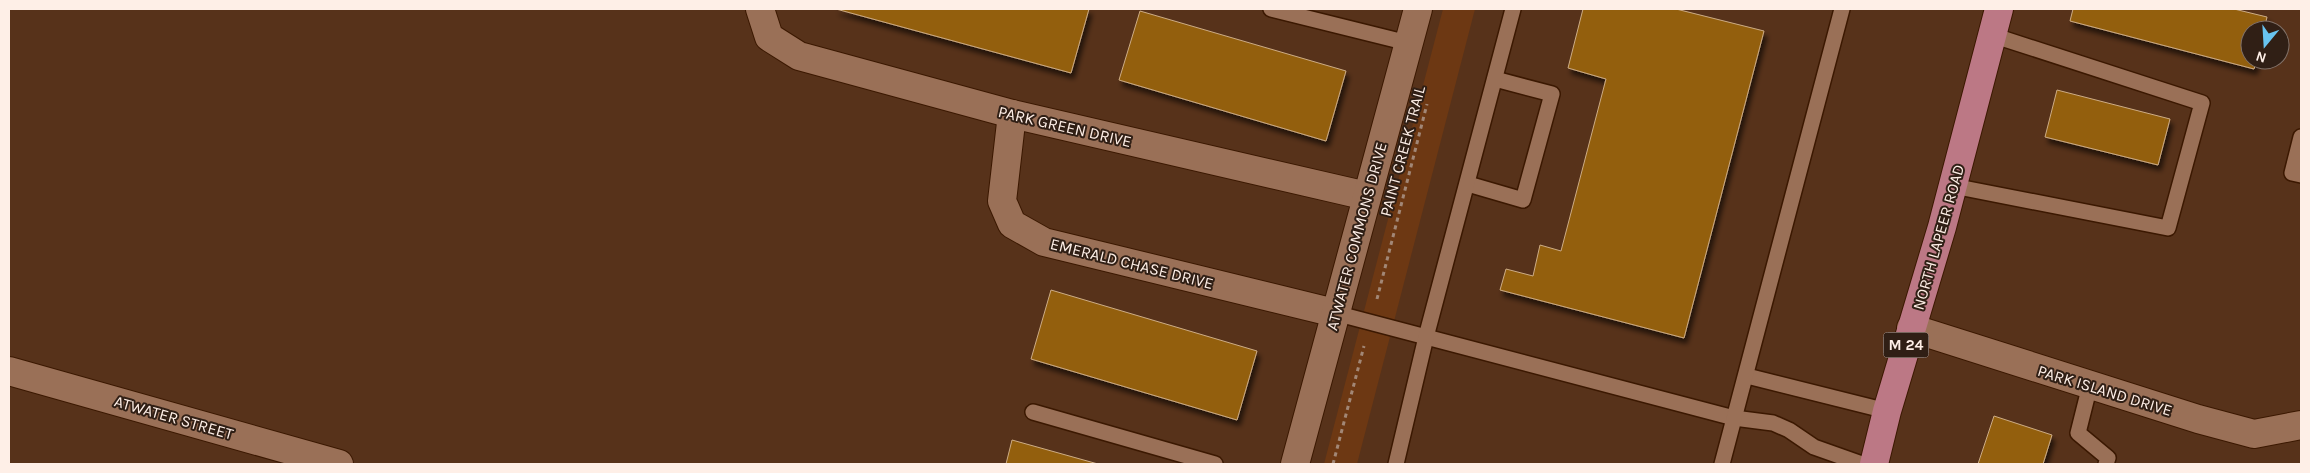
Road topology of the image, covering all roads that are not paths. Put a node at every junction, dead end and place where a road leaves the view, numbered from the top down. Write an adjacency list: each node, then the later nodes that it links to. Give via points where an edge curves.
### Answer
1 (760, 9): 10 (street, PARK GREEN DRIVE, via 769,37 798,56)
2 (1271, 9): 8 (lane)
3 (1418, 9): 8 (street, ATWATER COMMONS DRIVE)
4 (1513, 9): 9 (lane)
5 (1842, 9): 20 (lane)
6 (1999, 9): 7 (main road, NORTH LAPEER ROAD / M 24)
7 (1992, 35): 14 (main road, NORTH LAPEER ROAD / M 24); 14 (lane, via 2202,103 2168,228)
8 (1408, 43): 15 (street, ATWATER COMMONS DRIVE)
9 (1494, 79): 13 (lane); 13 (lane, via 1552,94 1523,200)
10 (1012, 114): 15 (street, PARK GREEN DRIVE); 16 (street, EMERALD CHASE DRIVE, via 1002,201 1012,224 1044,242)
11 (2301, 137): 12 (lane, via 2292,173)
12 (2301, 175)
13 (1468, 184): 18 (lane)
14 (1953, 186): 17 (main road, NORTH LAPEER ROAD / M 24)
15 (1367, 196): 16 (street, ATWATER COMMONS DRIVE)
16 (1336, 313): 18 (lane); 28 (street, ATWATER COMMONS DRIVE)
17 (1911, 328): 21 (street, PARK ISLAND DRIVE); 22 (main road, NORTH LAPEER ROAD / M 24)
18 (1426, 337): 24 (lane); 29 (lane)
19 (9, 371): 26 (street, ATWATER STREET)
20 (1747, 376): 22 (lane); 24 (lane)
21 (2090, 385): 25 (street, PARK ISLAND DRIVE, via 2254,434); 33 (lane, via 2078,433 2108,458)
22 (1887, 411): 32 (main road, NORTH LAPEER ROAD / M 24)
23 (1033, 412): 27 (lane)
24 (1734, 418): 30 (lane); 31 (lane, via 1773,423 1814,447)
25 (2301, 425)
26 (339, 464)
27 (1215, 464)
28 (1295, 464)
29 (1396, 464)
30 (1722, 464)
31 (1862, 464)
32 (1874, 464)
33 (2106, 464)

